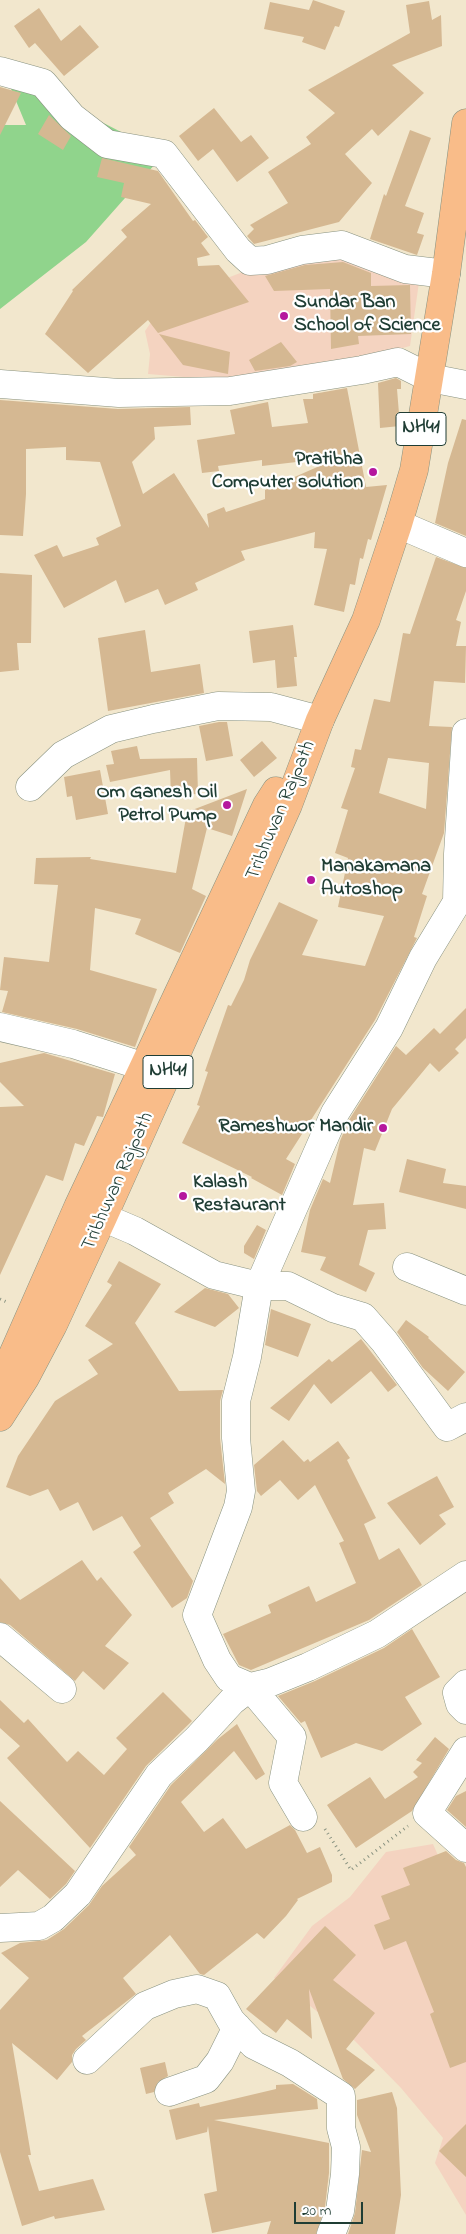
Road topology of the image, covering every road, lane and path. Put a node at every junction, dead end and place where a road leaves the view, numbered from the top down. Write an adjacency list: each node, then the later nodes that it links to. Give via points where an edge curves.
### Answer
1 (0, 71): 3 (street, via 42,83 72,117 107,144 164,154 250,261 342,245 405,269)
2 (466, 123): 3 (highway, Tribhuvan Rajpath / NH41)
3 (446, 274): 4 (highway, Tribhuvan Rajpath / NH41)
4 (430, 378): 5 (street, via 398,362 230,391 118,393); 6 (street); 7 (highway, Tribhuvan Rajpath / NH41, via 414,470)
5 (0, 384)
6 (466, 385)
7 (398, 524): 8 (street); 9 (highway, Tribhuvan Rajpath / NH41, via 366,620)
8 (466, 553)
9 (320, 720): 11 (street, via 271,706 218,706 153,719 111,729 64,755); 13 (highway, Tribhuvan Rajpath / NH41, via 267,805)
10 (466, 733): 17 (street, via 457,902 422,958 390,1028 335,1113)
11 (30, 787)
12 (0, 1027): 13 (street, via 73,1044)
13 (156, 1070): 14 (highway, Tribhuvan Rajpath / NH41); 15 (highway, Tribhuvan Rajpath / NH41)
14 (78, 1207): 15 (street); 19 (highway, Tribhuvan Rajpath / NH41, via 6,1368)
15 (103, 1217): 17 (street, via 214,1275); 20 (highway, Tribhuvan Rajpath / NH41, via 53,1325)
16 (407, 1267): 18 (street)
17 (259, 1286): 21 (street, via 288,1286 333,1308 363,1317 447,1427); 25 (street, via 248,1357 236,1401 241,1490 238,1507 198,1615 217,1660 229,1678)
18 (466, 1291)
19 (0, 1390)
20 (0, 1417)
21 (466, 1417)
22 (466, 1575): 25 (street, via 377,1634 308,1667)
23 (0, 1637): 26 (street)
24 (466, 1684): 27 (street, via 457,1693)
25 (250, 1687): 30 (street, via 292,1738 283,1783); 32 (street, via 159,1775 78,1894 53,1918 39,1926)
26 (62, 1689)
27 (466, 1710)
28 (466, 1751): 29 (street)
29 (427, 1813): 30 (path, via 420,1815 351,1870); 31 (street)
30 (312, 1819)
31 (466, 1848)
32 (0, 1928)
33 (237, 2027): 34 (street, via 217,1996 197,1989 174,1994 145,2006); 35 (street, via 220,2061 206,2079); 36 (street, via 254,2045 290,2063 341,2096 345,2174 340,2211)
34 (88, 2060)
35 (169, 2092)
36 (331, 2234)

